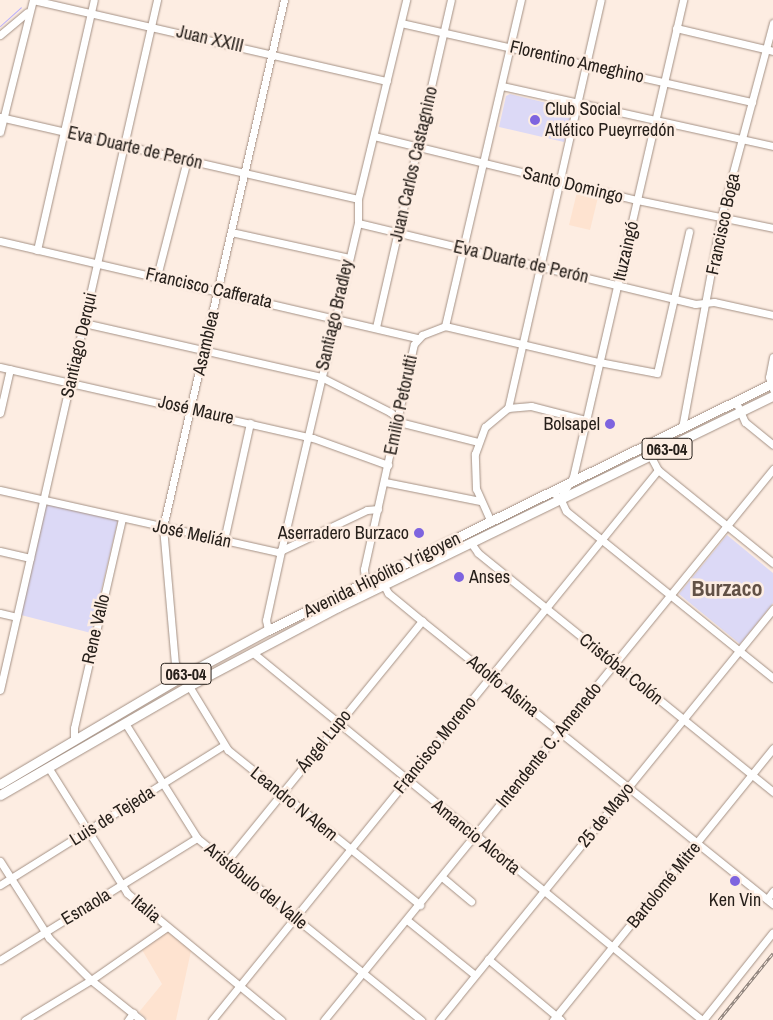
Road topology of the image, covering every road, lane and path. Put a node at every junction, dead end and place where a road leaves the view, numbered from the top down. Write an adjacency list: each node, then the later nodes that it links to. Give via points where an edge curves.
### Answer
1 (33, 0): 10 (street); 11 (street, Juan XXIII)
2 (94, 0): 11 (street)
3 (157, 0): 14 (street, Santiago Derqui)
4 (284, 0): 20 (street, Asamblea)
5 (406, 0): 12 (street, Santiago Bradley)
6 (451, 0): 16 (street, Juan Carlos Castagnino)
7 (521, 0): 18 (street)
8 (601, 0): 21 (street)
9 (683, 0): 15 (street, Ituzaingó)
10 (28, 12): 17 (street); 27 (street)
11 (90, 13): 14 (street, Juan XXIII); 30 (street)
12 (401, 23): 16 (street, Florentino Ameghino); 22 (street, Santiago Bradley)
13 (773, 23): 19 (street, Francisco Boga)
14 (150, 26): 20 (street, Juan XXIII); 33 (street, Santiago Derqui)
15 (676, 28): 19 (street); 23 (street, Ituzaingó)
16 (444, 33): 18 (street, Florentino Ameghino); 35 (street, Juan Carlos Castagnino)
17 (0, 34)
18 (511, 47): 21 (street, Florentino Ameghino); 24 (street)
19 (770, 50): 25 (street, Francisco Boga)
20 (272, 54): 22 (street, Juan XXIII); 38 (street, Asamblea)
21 (586, 66): 23 (street, Florentino Ameghino); 26 (street)
22 (387, 81): 31 (street, Santiago Bradley)
23 (664, 82): 25 (street, Florentino Ameghino); 28 (street, Ituzaingó)
24 (502, 86): 26 (street); 37 (street)
25 (752, 102): 32 (street, Francisco Boga)
26 (578, 104): 28 (street); 39 (street)
27 (2, 118): 29 (street); 30 (street, Eva Duarte de Perón)
28 (655, 118): 32 (street); 41 (street, Ituzaingó)
29 (0, 132)
30 (65, 132): 33 (street, Eva Duarte de Perón); 50 (street)
31 (374, 136): 35 (street, Santo Domingo); 40 (street, Santiago Bradley)
32 (742, 140): 34 (street); 42 (street, Francisco Boga)
33 (124, 146): 36 (street, Eva Duarte de Perón); 52 (street, Santiago Derqui)
34 (773, 146)
35 (416, 147): 37 (street, Santo Domingo); 47 (street, Juan Carlos Castagnino)
36 (187, 160): 38 (street, Eva Duarte de Perón); 54 (street)
37 (484, 163): 39 (street, Santo Domingo); 49 (street)
38 (244, 173): 40 (street, Eva Duarte de Perón); 45 (street, Asamblea)
39 (560, 181): 41 (street, Santo Domingo); 53 (street)
40 (358, 199): 43 (street, Santiago Bradley)
41 (637, 200): 42 (street, Santo Domingo); 55 (street, Ituzaingó)
42 (721, 218): 44 (street, Santo Domingo); 58 (street, Francisco Boga)
43 (358, 222): 47 (street, Eva Duarte de Perón); 51 (street, Santiago Bradley)
44 (773, 228)
45 (230, 232): 51 (street); 56 (street, Asamblea)
46 (689, 232): 57 (street)
47 (398, 234): 49 (street, Eva Duarte de Perón); 63 (street, Juan Carlos Castagnino)
48 (0, 241): 50 (street, Francisco Cafferata)
49 (463, 248): 53 (street, Eva Duarte de Perón); 62 (street)
50 (38, 250): 52 (street, Francisco Cafferata)
51 (349, 258): 60 (street, Santiago Bradley)
52 (97, 264): 54 (street, Francisco Cafferata); 61 (street, Santiago Derqui)
53 (542, 267): 55 (street, Eva Duarte de Perón); 65 (street)
54 (157, 276): 56 (street, Francisco Cafferata)
55 (618, 285): 57 (street, Eva Duarte de Perón); 68 (street, Ituzaingó)
56 (218, 290): 60 (street, Francisco Cafferata); 66 (street, Asamblea)
57 (675, 300): 58 (street, Eva Duarte de Perón, via 698,304); 68 (street, via 658,370 651,374)
58 (707, 302): 59 (street, Eva Duarte de Perón); 83 (street, Francisco Boga)
59 (773, 315)
60 (335, 317): 63 (street, Francisco Cafferata); 71 (street, Santiago Bradley)
61 (84, 323): 66 (street); 72 (street, Santiago Derqui)
62 (445, 326): 64 (street, Emilio Petorutti); 65 (street)
63 (376, 327): 64 (street, Francisco Cafferata)
64 (417, 338): 80 (street, Emilio Petorutti)
65 (524, 344): 68 (street); 76 (street)
66 (204, 350): 71 (street); 77 (street, Asamblea)
67 (773, 357): 73 (street)
68 (600, 362): 81 (street, Ituzaingó)
69 (0, 367): 70 (street, José Maure)
70 (10, 369): 72 (street, José Maure); 78 (street)
71 (321, 377): 80 (street, via 390,412); 84 (street, Santiago Bradley)
72 (70, 382): 77 (street, José Maure); 96 (street, Santiago Derqui)
73 (772, 385): 75 (main road, Avenida Hipólito Yrigoyen / 063-04)
74 (773, 396): 79 (main road, Avenida Hipólito Yrigoyen / 063-04)
75 (736, 402): 79 (street); 83 (main road, Avenida Hipólito Yrigoyen / 063-04)
76 (508, 408): 81 (street, via 537,407); 85 (street, via 488,422)
77 (192, 410): 82 (street, José Maure); 102 (street, Asamblea)
78 (0, 413)
79 (739, 413): 86 (street); 87 (main road, Avenida Hipólito Yrigoyen / 063-04)
80 (399, 420): 85 (street); 88 (street, Emilio Petorutti)
81 (586, 420): 92 (street, Ituzaingó)
82 (250, 423): 84 (street, José Maure); 104 (street)
83 (682, 428): 92 (main road, Avenida Hipólito Yrigoyen / 063-04)
84 (307, 437): 88 (street, José Maure); 107 (street, Santiago Bradley)
85 (478, 442): 97 (street, via 473,472)
86 (773, 445)
87 (651, 457): 90 (street); 95 (main road, Avenida Hipólito Yrigoyen / 063-04)
88 (388, 465): 91 (street, Emilio Petorutti)
89 (773, 468): 101 (street, Intendente C. Amenedo)
90 (658, 470): 101 (street); 103 (street, Francisco Moreno)
91 (385, 482): 97 (street); 98 (street, Emilio Petorutti)
92 (571, 482): 94 (main road, Avenida Hipólito Yrigoyen / 063-04); 95 (street, Ituzaingó)
93 (0, 490): 96 (street, José Melián)
94 (552, 492): 95 (street); 100 (main road, Avenida Hipólito Yrigoyen / 063-04)
95 (560, 498): 103 (street, via 566,511); 105 (main road, Avenida Hipólito Yrigoyen / 063-04)
96 (44, 500): 99 (street, José Melián); 108 (street, Santiago Derqui)
97 (480, 501): 100 (street)
98 (378, 509): 107 (street, via 367,510); 111 (street, Emilio Petorutti, via 364,569)
99 (122, 518): 102 (street, José Melián); 134 (street, Rene Vallo, via 74,728)
100 (491, 522): 110 (main road, Avenida Hipólito Yrigoyen / 063-04)
101 (728, 525): 109 (street); 114 (street, Intendente C. Amenedo)
102 (163, 527): 104 (street, José Melián); 126 (street, Asamblea, via 175,663)
103 (601, 539): 114 (street); 115 (street, Francisco Moreno)
104 (224, 540): 107 (street, José Melián)
105 (471, 543): 112 (main road, Avenida Hipólito Yrigoyen / 063-04); 115 (street, Cristóbal Colón, via 478,553)
106 (0, 551): 108 (street)
107 (281, 551): 120 (street, Santiago Bradley, via 266,620)
108 (30, 558): 118 (street, Santiago Derqui)
109 (773, 563)
110 (379, 577): 111 (main road, Avenida Hipólito Yrigoyen / 063-04); 112 (street, Adolfo Alsina)
111 (365, 583): 113 (street); 120 (main road, Avenida Hipólito Yrigoyen / 063-04)
112 (383, 586): 113 (main road, Avenida Hipólito Yrigoyen / 063-04); 119 (street, Adolfo Alsina)
113 (370, 592): 122 (main road, Avenida Hipólito Yrigoyen / 063-04)
114 (671, 594): 121 (street); 123 (street, Intendente C. Amenedo)
115 (545, 608): 123 (street, Cristóbal Colón); 125 (street, Francisco Moreno)
116 (773, 609): 121 (street, 25 de Mayo)
117 (0, 613): 118 (street)
118 (17, 617): 124 (street, Santiago Derqui)
119 (422, 621): 125 (street, Adolfo Alsina); 132 (street, Ángel Lupo)
120 (268, 630): 126 (main road, Avenida Hipólito Yrigoyen / 063-04)
121 (740, 651): 127 (street); 130 (street, 25 de Mayo)
122 (252, 652): 128 (main road, Avenida Hipólito Yrigoyen / 063-04); 132 (street, Amancio Alcorta)
123 (615, 664): 130 (street, Cristóbal Colón); 133 (street, Intendente C. Amenedo)
124 (2, 676): 129 (street, Santiago Derqui)
125 (491, 676): 133 (street, Adolfo Alsina); 139 (street, Francisco Moreno)
126 (181, 677): 128 (street, Asamblea); 134 (main road, Avenida Hipólito Yrigoyen / 063-04)
127 (773, 678)
128 (187, 687): 131 (main road, Avenida Hipólito Yrigoyen / 063-04); 135 (street, Leandro N Alem)
129 (0, 690)
130 (684, 720): 138 (street, Cristóbal Colón); 142 (street, 25 de Mayo)
131 (125, 723): 137 (main road, Avenida Hipólito Yrigoyen / 063-04); 141 (street, Aristóbulo del Valle)
132 (337, 724): 139 (street, Amancio Alcorta); 144 (street, Ángel Lupo)
133 (559, 731): 142 (street, Adolfo Alsina); 147 (street, Intendente C. Amenedo)
134 (74, 740): 140 (main road, Avenida Hipólito Yrigoyen / 063-04)
135 (224, 745): 141 (street, Luis de Tejeda); 144 (street, Leandro N Alem)
136 (773, 748): 138 (street, Bartolomé Mitre)
137 (48, 767): 145 (main road, Avenida Hipólito Yrigoyen / 063-04); 146 (street, Italia)
138 (751, 775): 143 (street, Cristóbal Colón); 149 (street, Bartolomé Mitre)
139 (407, 780): 147 (street, Amancio Alcorta); 150 (street, Francisco Moreno)
140 (0, 784)
141 (163, 784): 146 (street, Luis de Tejeda); 148 (street, Aristóbulo del Valle)
142 (628, 788): 149 (street, Adolfo Alsina); 158 (street, 25 de Mayo)
143 (773, 792)
144 (282, 793): 150 (street, Leandro N Alem); 152 (street, Ángel Lupo)
145 (0, 795)
146 (86, 832): 154 (street, Luis de Tejeda); 156 (street, Italia)
147 (475, 836): 153 (street, Intendente C. Amenedo); 158 (street, Amancio Alcorta)
148 (197, 838): 152 (street, Aristóbulo del Valle); 156 (street, Esnaola)
149 (697, 844): 160 (street, Adolfo Alsina); 167 (street, Bartolomé Mitre)
150 (350, 849): 161 (street, Leandro N Alem); 162 (street, Francisco Moreno)
151 (0, 861): 154 (street)
152 (226, 862): 162 (street, Aristóbulo del Valle)
153 (442, 878): 159 (street); 161 (street, Intendente C. Amenedo)
154 (11, 879): 155 (street, Luis de Tejeda); 165 (street)
155 (0, 885)
156 (121, 886): 164 (street, Italia); 165 (street, Esnaola)
157 (773, 891): 160 (street)
158 (544, 892): 167 (street, Amancio Alcorta); 168 (street, 25 de Mayo)
159 (471, 901)
160 (770, 901)
161 (420, 905): 163 (street, Intendente C. Amenedo)
162 (295, 918): 170 (street, Aristóbulo del Valle); 173 (street, Francisco Moreno)
163 (407, 920): 170 (street, Intendente C. Amenedo); 171 (street)
164 (167, 927): 172 (street); 173 (street, Italia)
165 (44, 932): 169 (street, Esnaola); 172 (street)
166 (773, 932): 184 (street)
167 (613, 947): 175 (street, Bartolomé Mitre); 184 (street, Amancio Alcorta)
168 (488, 959): 171 (street, 25 de Mayo); 175 (street)
169 (0, 960)
170 (363, 973): 181 (street, Intendente C. Amenedo); 182 (street, Aristóbulo del Valle)
171 (475, 975): 183 (street, 25 de Mayo)
172 (91, 980): 174 (street); 176 (street)
173 (240, 986): 179 (street, Francisco Moreno); 180 (street, Italia)
174 (133, 1014): 177 (street); 178 (street)
175 (557, 1019)
176 (25, 1020)
177 (128, 1020)
178 (141, 1020)
179 (212, 1020)
180 (281, 1020)
181 (324, 1020)
182 (421, 1020)
183 (439, 1020)
184 (703, 1020)

